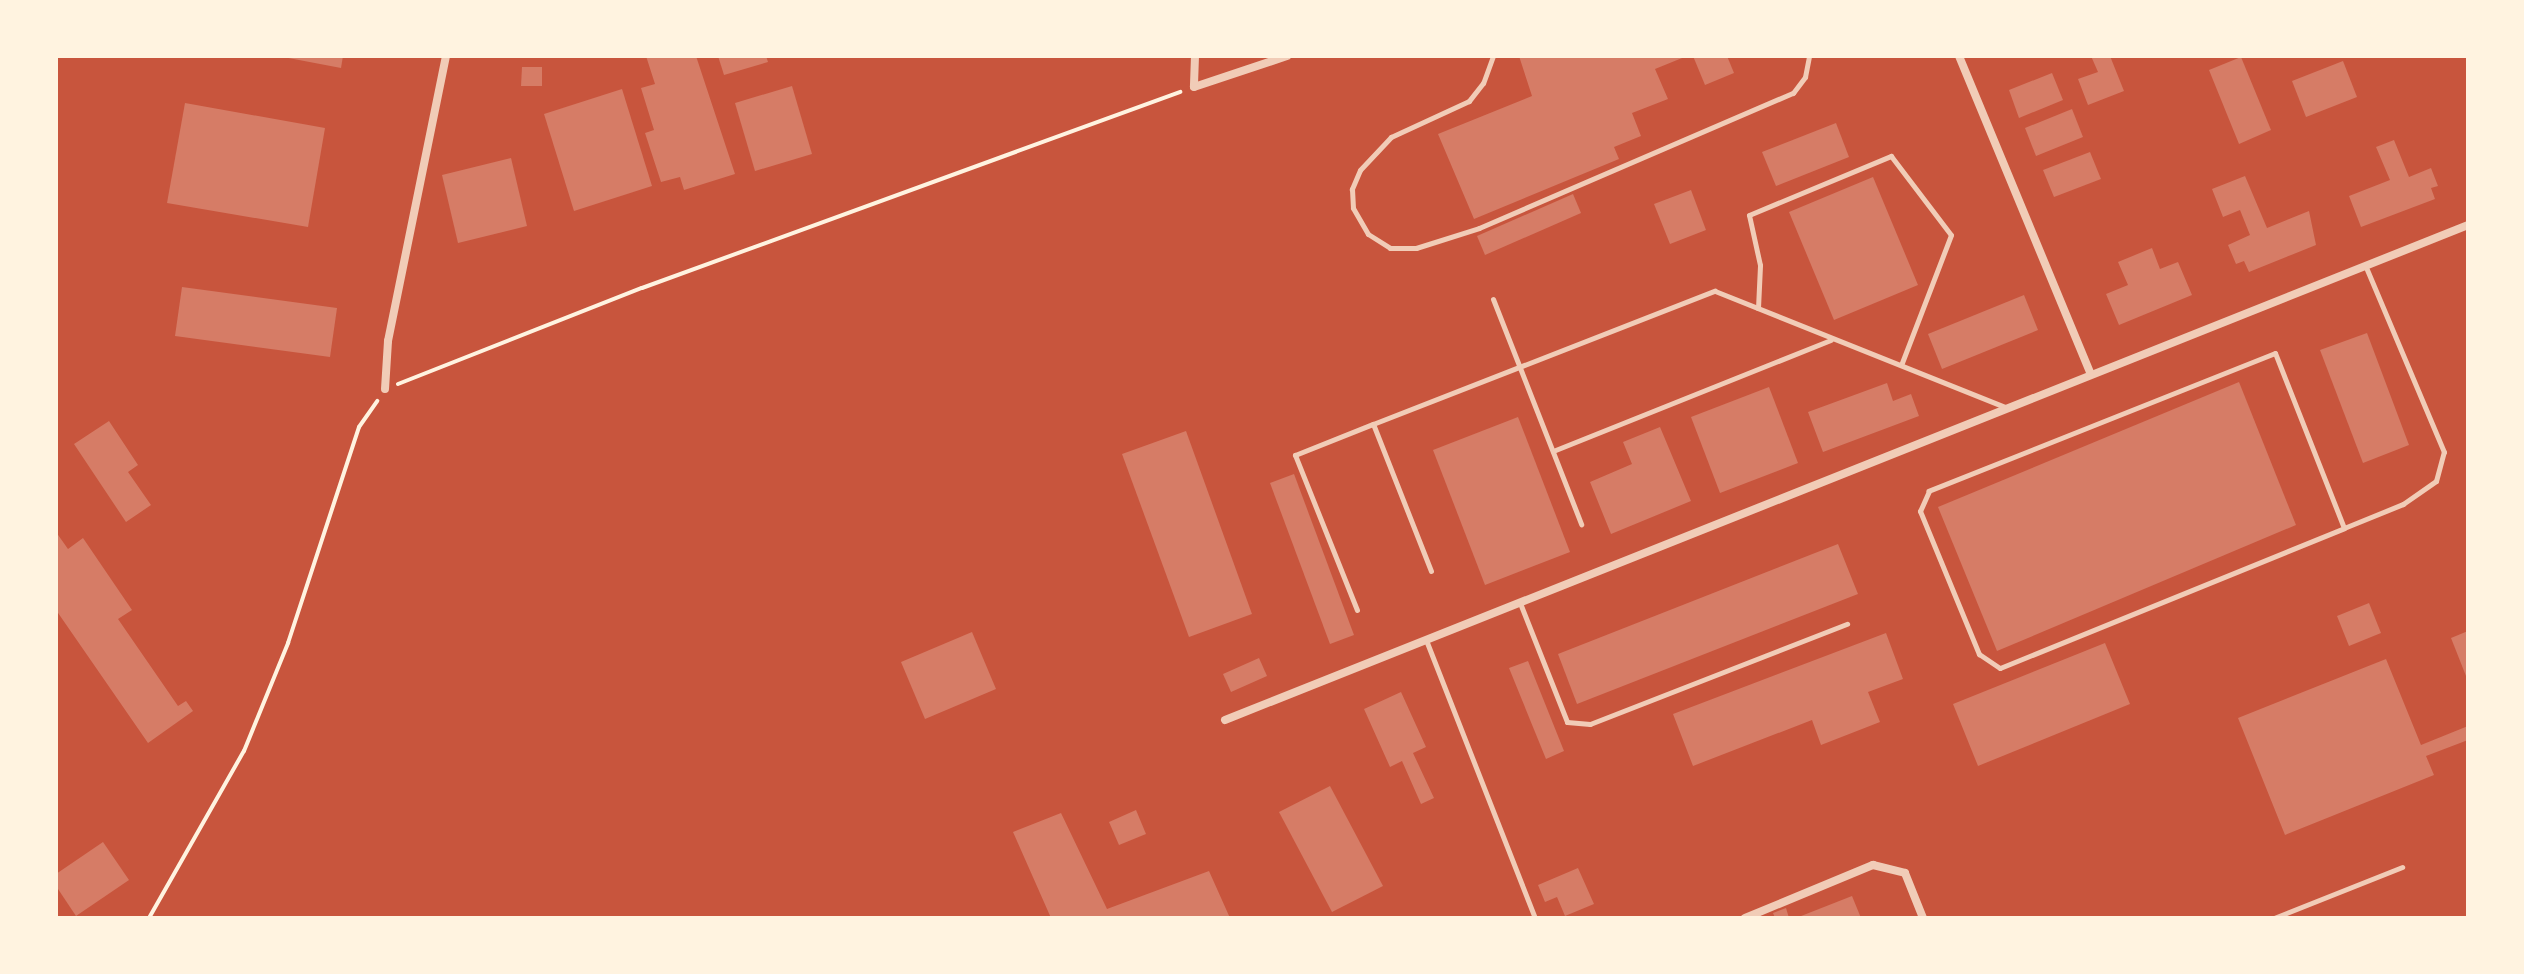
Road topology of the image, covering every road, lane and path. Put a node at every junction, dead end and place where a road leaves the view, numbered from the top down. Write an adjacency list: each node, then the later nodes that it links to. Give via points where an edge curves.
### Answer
1 (446, 56): 16 (street, via 388,341)
2 (1195, 56): 7 (street)
3 (1287, 56): 7 (street)
4 (1493, 56): 5 (lane, via 1469,101 1391,137 1360,170 1352,189 1353,208 1368,234 1390,248 1416,248 1479,228 1793,93 1805,77)
5 (1809, 56)
6 (1959, 56): 15 (street)
7 (1194, 87): 16 (path, via 642,288)
8 (2468, 225): 9 (street)
9 (2365, 266): 15 (street); 21 (lane, via 2444,452 2436,481 2403,504)
10 (1493, 299): 13 (lane)
11 (1758, 308): 12 (lane); 13 (lane, via 1715,291); 14 (lane, via 1760,265 1749,215 1891,156 1951,235)
12 (1832, 339): 14 (lane); 19 (lane)
13 (1519, 364): 18 (lane); 19 (lane)
14 (1901, 365): 17 (lane)
15 (2091, 374): 17 (street)
16 (385, 389): 29 (path, via 359,427 288,643 244,751)
17 (2005, 407): 23 (street)
18 (1373, 424): 22 (lane); 24 (lane, via 1295,455)
19 (1553, 451): 20 (lane)
20 (1581, 524)
21 (2344, 528): 21 (lane, via 2000,668 1979,654 1920,511 1929,491 2275,353)
22 (1431, 571)
23 (1520, 602): 25 (lane, via 1567,722 1590,724); 26 (street)
24 (1357, 610)
25 (1847, 624)
26 (1426, 639): 27 (street); 30 (lane)
27 (1225, 720)
28 (2402, 867): 33 (lane)
29 (149, 918)
30 (1535, 918)
31 (1745, 918): 32 (street, via 1873,865 1905,873)
32 (1923, 918)
33 (2274, 918)

